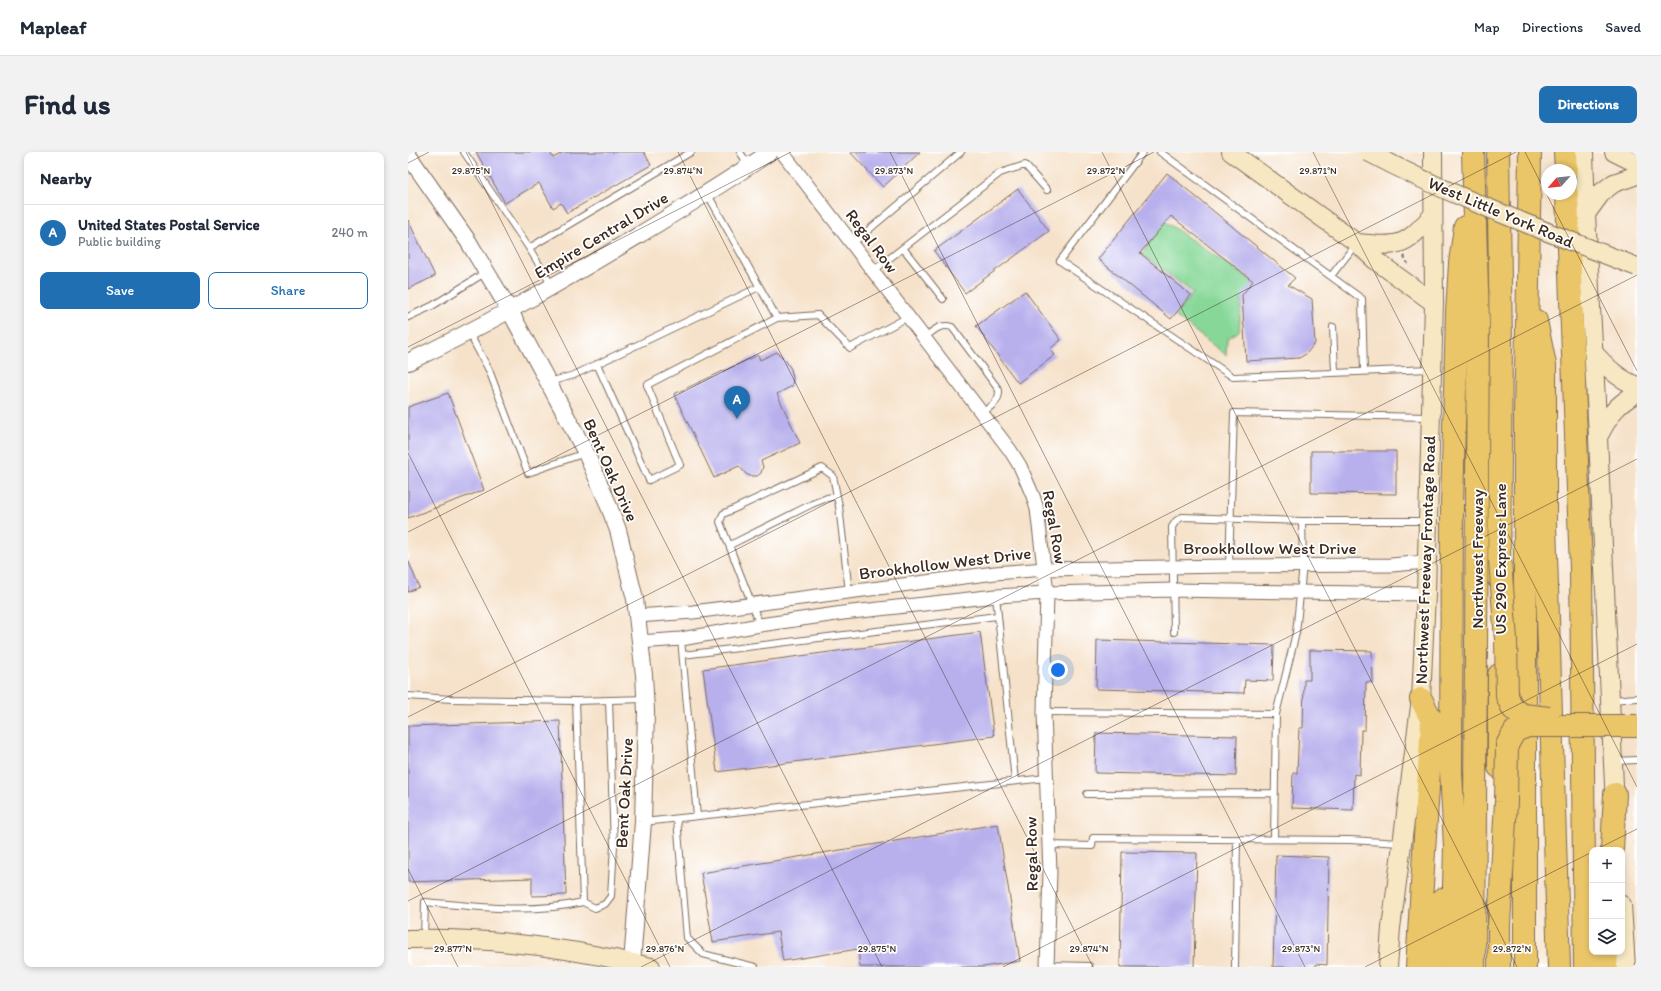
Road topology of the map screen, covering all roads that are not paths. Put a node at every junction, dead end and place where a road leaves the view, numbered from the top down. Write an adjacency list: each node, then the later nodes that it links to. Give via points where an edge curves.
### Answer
1 (464, 152): 30 (lane)
2 (692, 152): 30 (lane)
3 (740, 152): 21 (lane)
4 (770, 152): 21 (street, Empire Central Drive)
5 (782, 152): 29 (street, Regal Row)
6 (961, 152): 29 (lane)
7 (1143, 152): 53 (lane, via 1060,261 1233,377)
8 (1160, 152): 35 (lane)
9 (1230, 152): 28 (main road)
10 (1368, 152): 32 (main road, West Little York Road, bridge, via 1426,181)
11 (1433, 152): 27 (main road, Northwest Freeway Frontage Road)
12 (1498, 152): 66 (highway, US 290 Express Lane, via 1501,342)
13 (1530, 152): 36 (highway)
14 (1565, 152): 19 (highway)
15 (1584, 152): 26 (main road)
16 (1614, 152): 20 (main road)
17 (408, 156): 34 (street, Bent Oak Drive, via 468,240)
18 (1473, 160): 101 (highway, via 1460,263 1457,312 1452,505); 107 (highway, Northwest Freeway, via 1478,323)
19 (1566, 164)
20 (1637, 165)
21 (750, 166): 24 (street, Empire Central Drive)
22 (1637, 175): 26 (main road, via 1614,183 1602,192)
23 (1047, 190): 31 (lane, via 1025,165 1000,173)
24 (707, 193): 37 (lane); 38 (street, Empire Central Drive)
25 (1566, 200): 136 (highway, via 1581,569)
26 (1586, 214): 48 (main road)
27 (1433, 215): 28 (main road, via 1404,242 1390,246); 40 (main road, Northwest Freeway Frontage Road)
28 (1357, 243): 35 (lane); 40 (main road, via 1375,260)
29 (852, 244): 33 (street, Regal Row)
30 (530, 248): 38 (lane)
31 (903, 248): 33 (lane); 39 (lane)
32 (1637, 267)
33 (873, 271): 42 (street, Regal Row)
34 (487, 272): 41 (street, Bent Oak Drive); 43 (lane)
35 (1330, 276): 52 (lane, via 1362,299)
36 (1528, 284): 134 (highway, via 1525,414); 135 (highway, via 1545,365 1545,523)
37 (759, 287): 44 (lane); 50 (lane)
38 (553, 288): 41 (street, Empire Central Drive)
39 (943, 299)
40 (1434, 303): 51 (main road, Northwest Freeway Frontage Road)
41 (510, 311): 46 (street, Empire Central Drive); 54 (street, Bent Oak Drive)
42 (908, 317): 44 (lane, via 850,348 818,315); 47 (street, Regal Row)
43 (408, 318)
44 (777, 318): 50 (lane, via 648,385 680,465 649,480)
45 (1333, 327): 53 (lane)
46 (469, 333): 49 (street, Empire Central Drive); 60 (lane, via 489,370 528,473)
47 (924, 338): 57 (street, Regal Row); 57 (lane, via 939,326 946,325 952,328 999,390 997,402)
48 (1593, 352): 55 (main road, via 1610,371); 59 (main road)
49 (408, 362)
50 (598, 364): 54 (lane, via 574,375)
51 (1432, 368): 52 (lane); 58 (main road, Northwest Freeway Frontage Road)
52 (1364, 371): 53 (lane)
53 (1335, 372)
54 (549, 382): 60 (street, Bent Oak Drive)
55 (1637, 386)
56 (1637, 393): 59 (main road, via 1613,411)
57 (982, 413): 71 (street, Regal Row, via 1010,450 1028,481 1037,509)
58 (1430, 417): 62 (lane, via 1234,413); 64 (main road, Northwest Freeway Frontage Road)
59 (1598, 437): 93 (main road)
60 (586, 453): 81 (street, Bent Oak Drive, via 618,530 635,599)
61 (837, 496): 65 (lane, via 812,504); 65 (lane, via 833,476 822,468 723,514 720,522); 75 (lane)
62 (1230, 520): 63 (lane); 69 (lane, via 1182,517 1176,521 1172,527); 70 (lane)
63 (1302, 521): 64 (lane); 68 (lane)
64 (1427, 521): 67 (main road, Northwest Freeway Frontage Road)
65 (730, 544): 79 (lane)
66 (1500, 560): 97 (highway, bridge, via 1507,696 1513,709 1523,715 1539,718); 119 (highway, US 290 Express Lane, bridge)
67 (1427, 562): 68 (street, Brookhollow West Drive, via 1391,566); 77 (main road, Northwest Freeway Frontage Road)
68 (1303, 565): 70 (street, Brookhollow West Drive); 74 (lane)
69 (1173, 566): 70 (street, Brookhollow West Drive); 71 (street, Brookhollow West Drive); 73 (lane)
70 (1229, 566)
71 (1044, 569): 72 (street, Brookhollow West Drive); 76 (street, Regal Row)
72 (916, 584): 75 (street, Brookhollow West Drive); 80 (street)
73 (1173, 590): 74 (street); 76 (street); 84 (lane)
74 (1299, 591): 77 (street); 96 (lane, via 1296,633)
75 (849, 592): 79 (street, Brookhollow West Drive)
76 (1047, 592): 78 (street); 95 (street, Regal Row)
77 (1426, 594): 91 (main road, Northwest Freeway Frontage Road)
78 (996, 596): 80 (street); 82 (lane)
79 (752, 605): 81 (street, Brookhollow West Drive); 83 (lane)
80 (918, 605): 83 (street)
81 (636, 616): 86 (street, Bent Oak Drive)
82 (997, 616): 87 (lane); 103 (lane)
83 (760, 625): 85 (street)
84 (1174, 632)
85 (681, 639): 86 (street); 87 (lane)
86 (639, 642): 89 (street, Bent Oak Drive)
87 (683, 655): 108 (lane)
88 (408, 696): 94 (lane)
89 (646, 698): 92 (lane); 110 (street, Bent Oak Drive)
90 (1637, 698): 93 (lane)
91 (1421, 699): 113 (main road, Northwest Freeway Frontage Road); 129 (highway, via 1432,721)
92 (609, 700): 94 (lane); 117 (lane, via 614,846 611,896 605,904 595,908)
93 (1610, 700): 100 (main road)
94 (576, 701): 117 (lane)
95 (1044, 712): 96 (lane); 102 (street, Regal Row)
96 (1276, 714): 104 (lane)
97 (1637, 718)
98 (1637, 726): 119 (highway, bridge, via 1528,726 1514,731 1507,745)
99 (1637, 760): 100 (lane)
100 (1613, 761): 106 (main road)
101 (1451, 770): 130 (highway, via 1441,914); 131 (highway, via 1455,846)
102 (1046, 778): 103 (lane); 114 (street, Regal Row)
103 (1015, 781): 108 (lane)
104 (1274, 792): 105 (lane); 112 (lane)
105 (1087, 794)
106 (1614, 794): 115 (highway); 116 (main road)
107 (1476, 805): 131 (highway); 132 (highway, Northwest Freeway)
108 (698, 816): 109 (lane)
109 (677, 819): 110 (lane); 126 (lane, via 687,938 703,954)
110 (643, 822): 122 (street, Bent Oak Drive)
111 (1237, 839): 112 (lane); 114 (lane, via 1093,838 1092,846); 127 (lane)
112 (1274, 839): 113 (lane)
113 (1402, 844): 128 (main road, Northwest Freeway Frontage Road)
114 (1049, 845): 123 (street, Regal Row)
115 (1612, 847)
116 (1618, 847)
117 (583, 902): 120 (lane, via 537,908 476,907 425,902)
118 (1622, 919): 121 (main road)
119 (1499, 925): 133 (highway, US 290 Express Lane)
120 (416, 938): 122 (main road, via 530,946)
121 (1622, 959): 137 (highway)
122 (632, 962): 125 (main road)
123 (1047, 966): 124 (lane)
124 (1089, 966)
125 (651, 967)
126 (755, 967)
127 (1235, 967)
128 (1388, 967)
129 (1418, 967)
130 (1430, 967)
131 (1452, 967)
132 (1474, 967)
133 (1499, 967)
134 (1525, 967)
135 (1559, 967)
136 (1585, 967)
137 (1606, 967)

